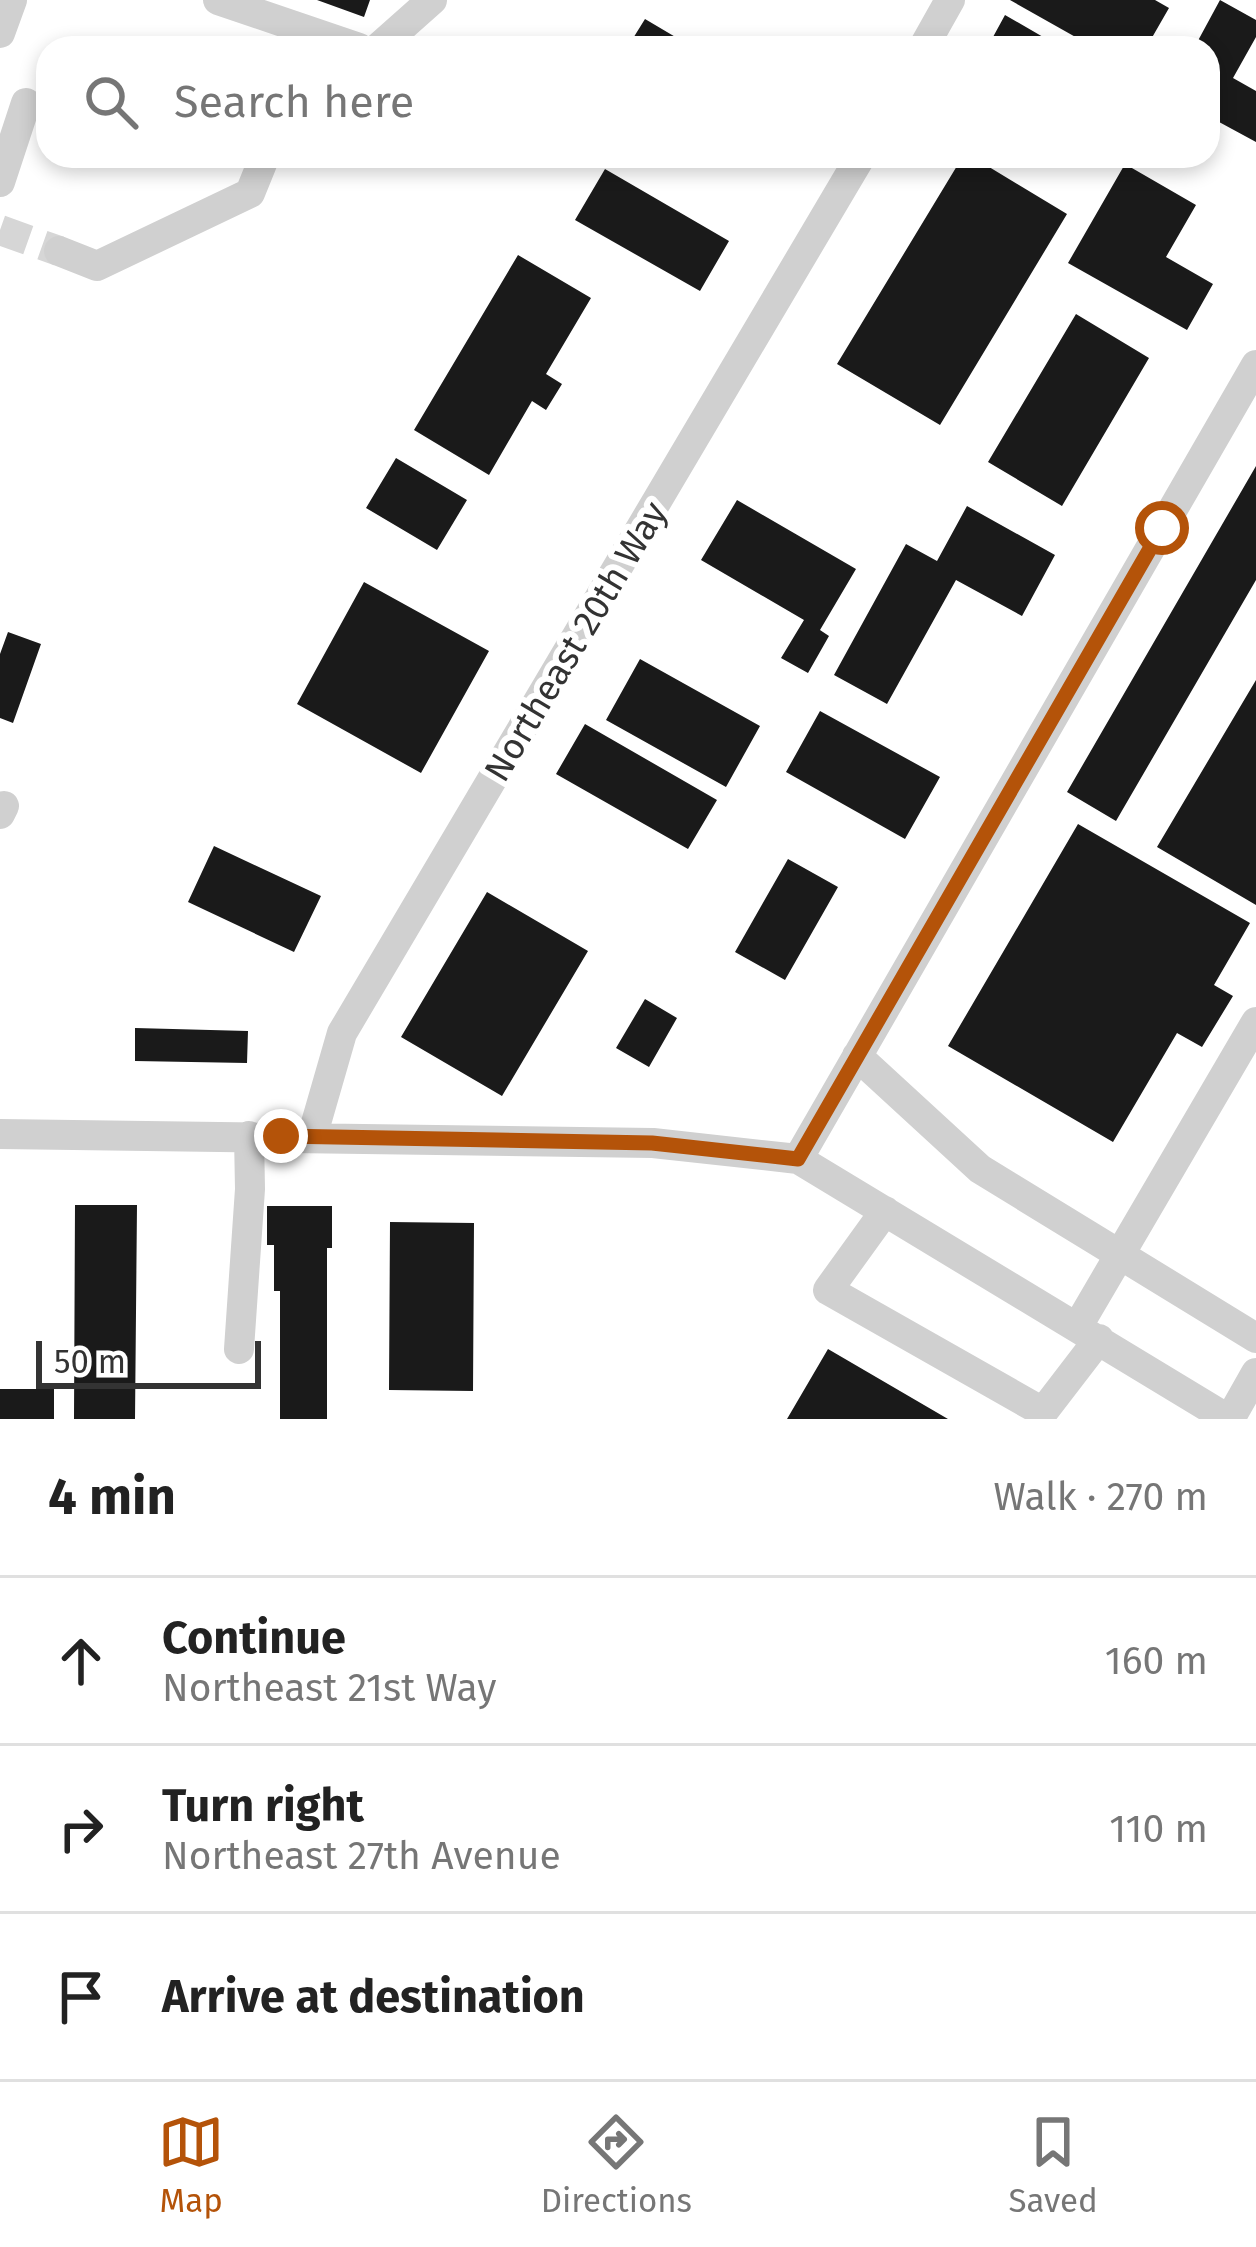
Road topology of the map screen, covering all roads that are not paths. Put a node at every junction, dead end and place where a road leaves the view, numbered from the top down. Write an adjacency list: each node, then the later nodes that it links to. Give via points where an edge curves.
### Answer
1 (13, 0): 5 (street)
2 (218, 0): 6 (street)
3 (432, 0): 7 (street)
4 (950, 0): 8 (street)
5 (0, 33)
6 (323, 36)
7 (392, 36)
8 (929, 36)
9 (23, 102): 12 (street)
10 (260, 168): 13 (street, via 250,193 98,266)
11 (854, 168): 19 (street, Northeast 20th Way, via 343,1033)
12 (0, 182)
13 (58, 251)
14 (1256, 365): 16 (street)
15 (1256, 1022): 22 (street)
16 (857, 1056): 20 (street); 22 (street, via 980,1169)
17 (0, 1134): 18 (street)
18 (249, 1136): 19 (street); 25 (street)
19 (312, 1137): 20 (street, via 652,1143)
20 (798, 1159): 21 (street)
21 (885, 1211): 23 (street); 23 (street, via 828,1290 1043,1412)
22 (1120, 1254): 23 (street); 24 (street)
23 (1088, 1332): 27 (street)
24 (1256, 1339)
25 (238, 1349)
26 (1256, 1372): 27 (street)
27 (1229, 1419)

